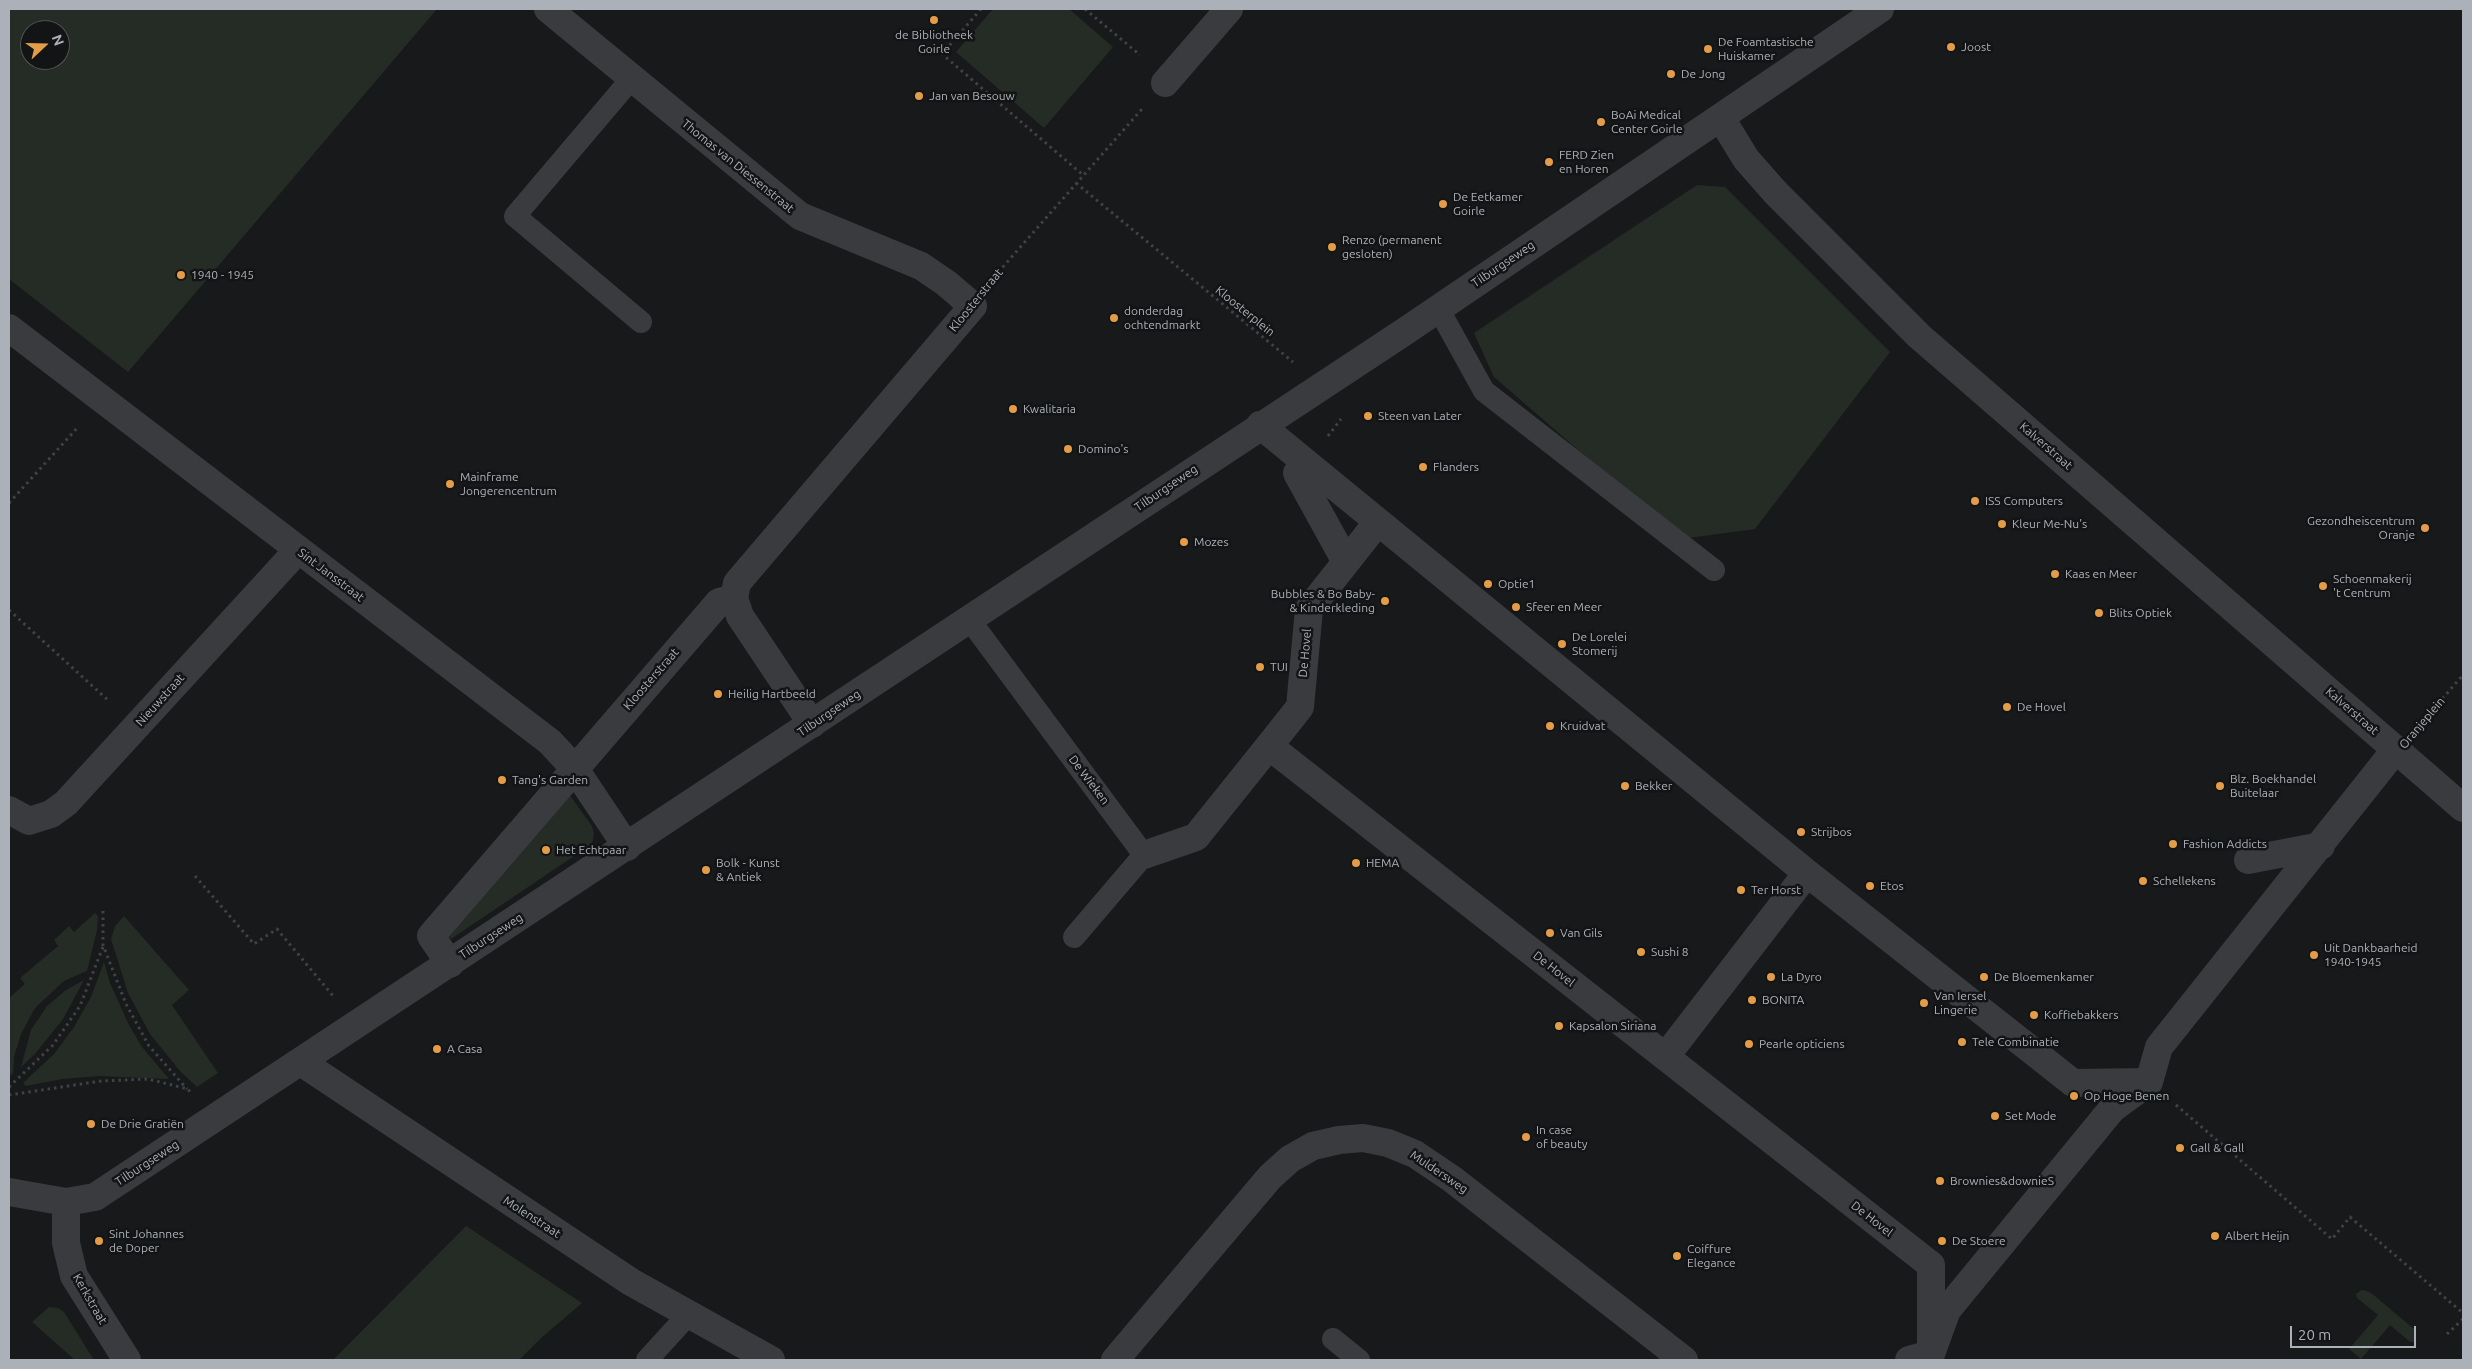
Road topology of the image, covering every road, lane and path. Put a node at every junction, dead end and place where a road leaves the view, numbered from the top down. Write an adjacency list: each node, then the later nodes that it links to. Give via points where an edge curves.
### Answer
1 (548, 9): 6 (street, Thomas van Diessenstraat)
2 (981, 9): 9 (path, via 942,54)
3 (1086, 9): 7 (path)
4 (1229, 9): 7 (street)
5 (1880, 9): 8 (street, Tilburgseweg)
6 (632, 78): 11 (street, Thomas van Diessenstraat, via 800,216 921,266); 13 (lane, via 515,216)
7 (1166, 81): 9 (path, Kloosterstraat)
8 (1721, 118): 12 (street, Tilburgseweg); 31 (street, Kalverstraat, via 1746,158 1775,192 1919,336)
9 (1084, 175): 10 (path, Kloosterstraat)
10 (1076, 183): 11 (path, Kloosterstraat, via 996,275); 15 (path, Kloosterplein)
11 (974, 306): 24 (street, Kloosterstraat, via 737,583)
12 (1438, 308): 15 (street, Tilburgseweg); 23 (lane, via 1484,391)
13 (641, 322)
14 (9, 328): 16 (street, Sint Jansstraat)
15 (1321, 385): 17 (street, Tilburgseweg); 18 (path, Kloosterplein, via 1349,410)
16 (103, 400): 19 (path); 21 (street, Sint Jansstraat)
17 (1260, 425): 18 (street); 26 (street, Tilburgseweg)
18 (1306, 464): 20 (street); 22 (street, via 1297,473)
19 (9, 503)
20 (1377, 523): 22 (street, De Hovel); 39 (street)
21 (298, 550): 29 (street, Nieuwstraat); 32 (street, Sint Jansstraat, via 550,742)
22 (1346, 562): 30 (street, De Hovel, via 1309,609 1300,707)
23 (1714, 570)
24 (734, 598): 28 (street, via 740,616); 32 (street, Kloosterstraat, via 719,602)
25 (9, 610): 29 (path)
26 (969, 618): 28 (street, Tilburgseweg); 37 (lane, De Wieken)
27 (2463, 676): 31 (path, Oranjeplein)
28 (812, 724): 35 (street, Tilburgseweg)
29 (137, 726): 34 (street, Nieuwstraat, via 66,803 51,814 29,821)
30 (1270, 746): 37 (street, via 1196,837); 46 (street, De Hovel)
31 (2396, 750): 33 (street, Oranjeplein); 36 (street)
32 (575, 769): 35 (street, Sint Jansstraat); 44 (street, Tilburgseweg, via 431,936)
33 (2463, 808)
34 (9, 810)
35 (627, 846): 44 (street, Tilburgseweg)
36 (2321, 846): 38 (street); 48 (street, via 2159,1047)
37 (1144, 855): 42 (lane)
38 (2248, 860)
39 (1807, 873): 46 (street); 48 (street, via 2073,1083)
40 (195, 876): 45 (path, via 254,944 277,929)
41 (103, 911): 43 (path)
42 (1074, 937)
43 (103, 945): 49 (path, via 80,1006 53,1045); 50 (path, via 126,1004 149,1046)
44 (450, 964): 45 (street, Tilburgseweg)
45 (355, 1026): 47 (street, Tilburgseweg)
46 (1666, 1056): 60 (street, De Hovel, via 1931,1265)
47 (301, 1062): 52 (street, Tilburgseweg); 56 (street, Molenstraat, via 631,1282)
48 (2149, 1082): 55 (path, via 2332,1239 2350,1217); 60 (street, De Hovel, via 2112,1108 1947,1310)
49 (9, 1087)
50 (188, 1089): 51 (path, via 148,1079 101,1081); 52 (path)
51 (9, 1095)
52 (211, 1121): 54 (street, Tilburgseweg, via 95,1197)
53 (9, 1192): 54 (street, Tilburgseweg)
54 (66, 1202): 61 (street, Kerkstraat, via 66,1243 74,1276)
55 (2463, 1314)
56 (688, 1315): 62 (lane); 63 (street, Molenstraat)
57 (2463, 1319): 58 (path)
58 (2447, 1334)
59 (1333, 1339): 65 (lane)
60 (1920, 1357)
61 (127, 1360)
62 (647, 1360)
63 (770, 1360)
64 (1115, 1360): 66 (street, Muldersweg, via 1270,1177 1290,1159 1313,1146 1363,1138 1388,1143 1415,1154 1452,1179)
65 (1359, 1360)
66 (1684, 1360)

